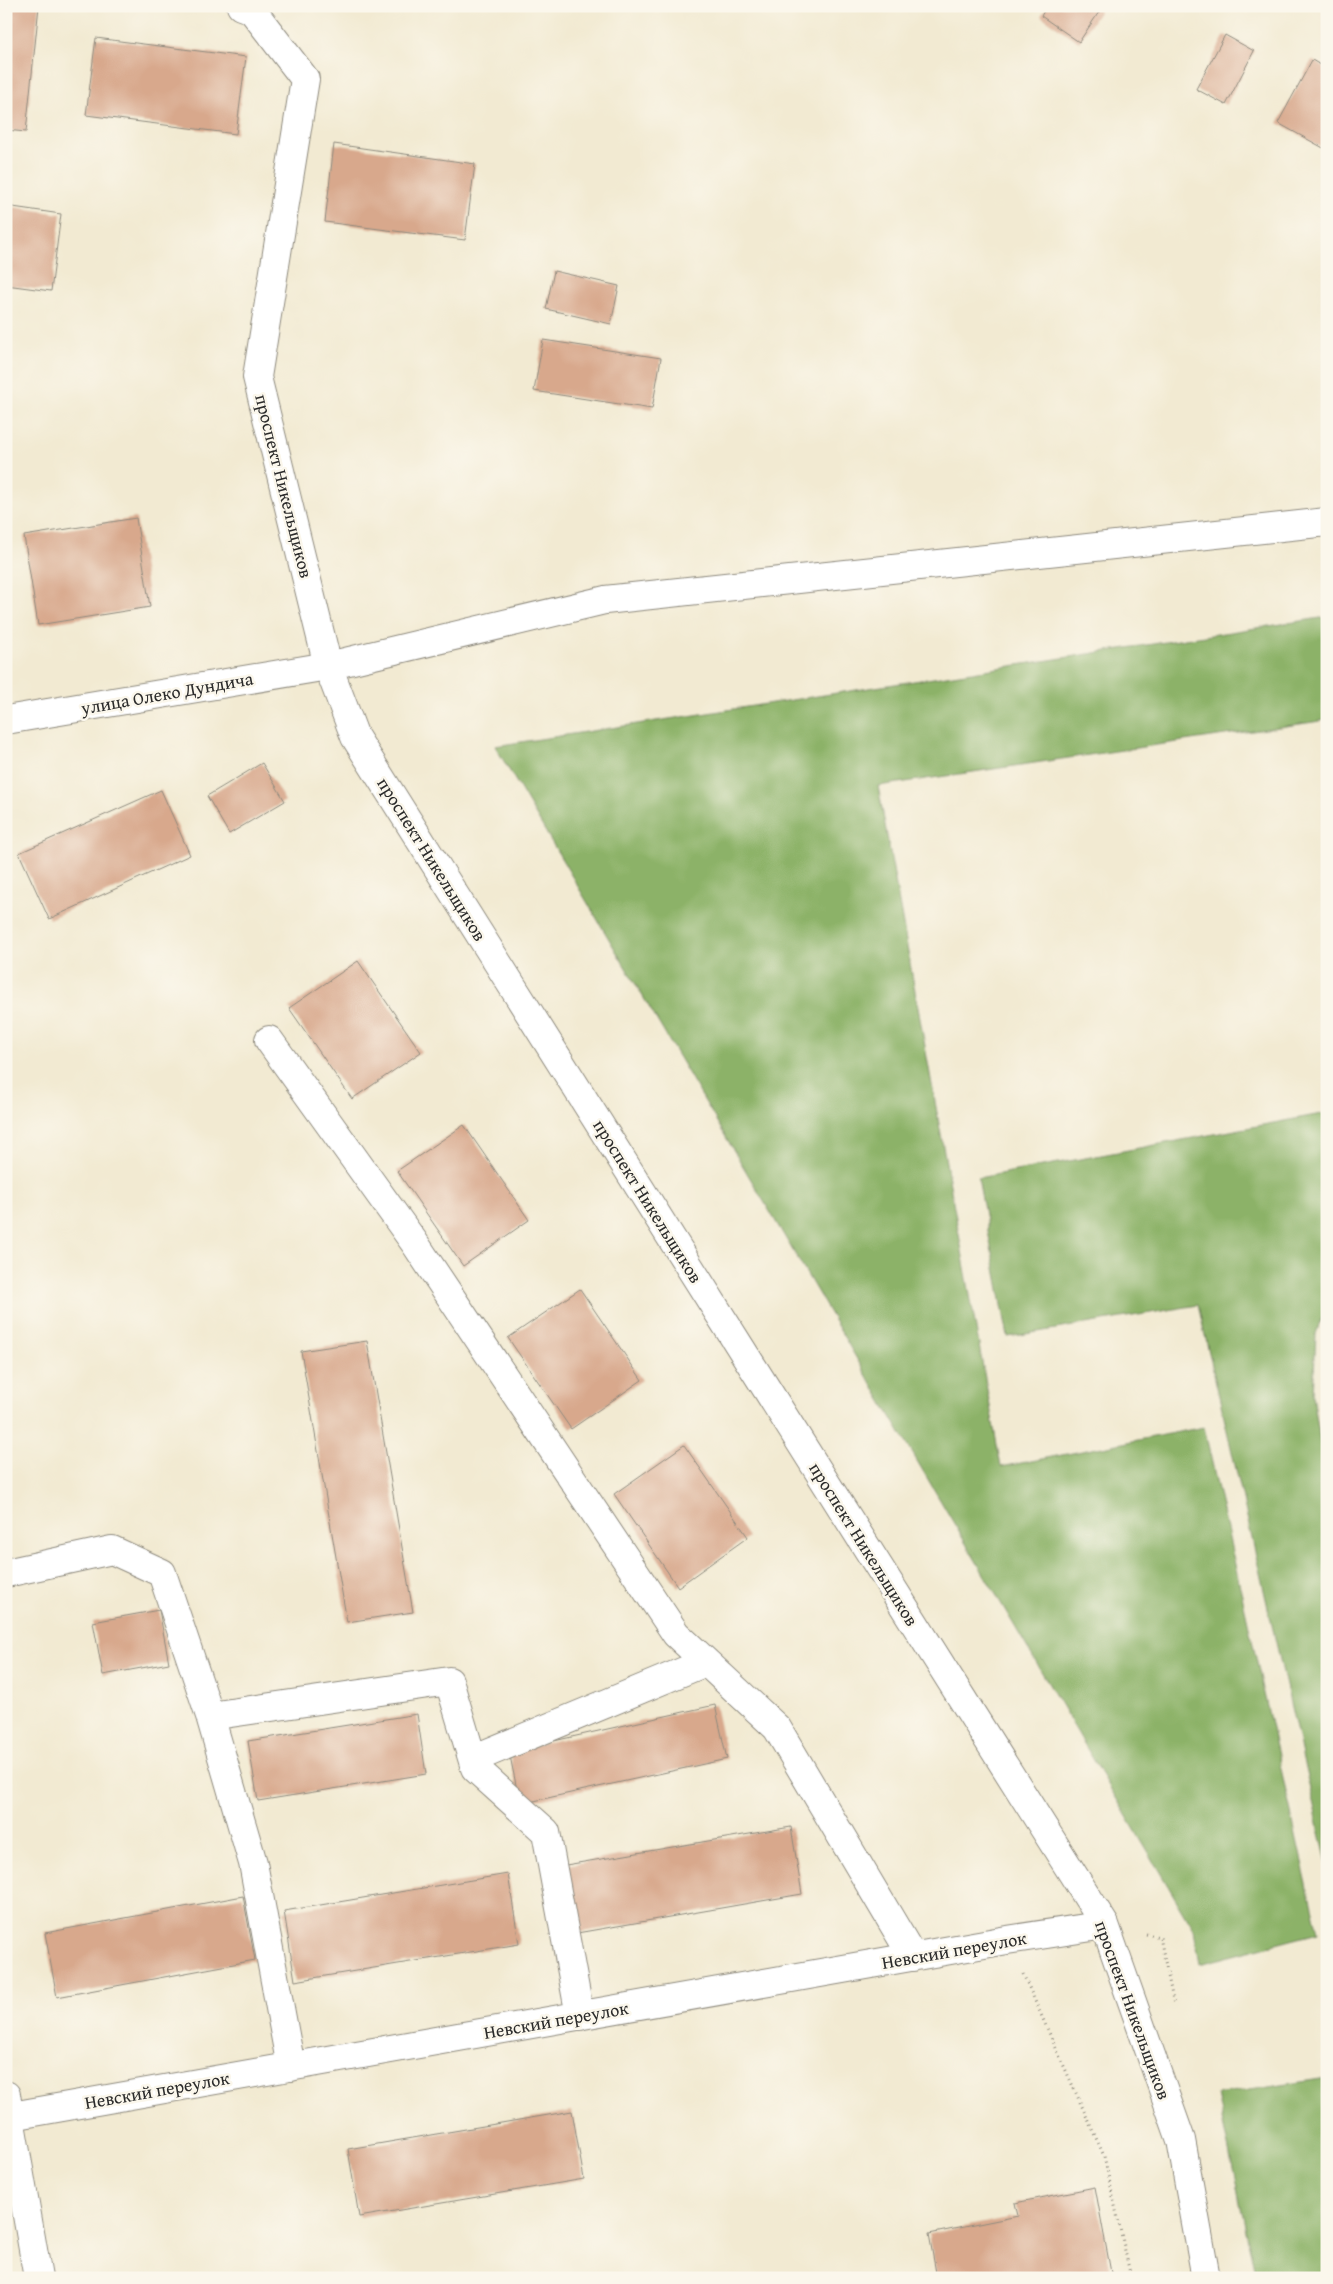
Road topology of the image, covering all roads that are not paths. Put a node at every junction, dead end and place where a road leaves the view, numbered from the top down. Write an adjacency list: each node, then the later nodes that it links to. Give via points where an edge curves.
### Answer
1 (242, 6): 3 (street, проспект Никельщиков, via 252,10 304,80 257,377)
2 (1327, 522): 3 (street, улица Олеко Дундича, via 605,600)
3 (328, 666): 4 (street, улица Олеко Дундича); 10 (street, проспект Никельщиков, via 355,737)
4 (6, 720)
5 (269, 1040): 7 (street, via 414,1242 676,1634)
6 (6, 1573): 8 (street, via 112,1550 162,1573)
7 (706, 1662): 9 (street); 11 (street, via 777,1728)
8 (210, 1716): 9 (street, via 449,1681); 13 (street, via 253,1863)
9 (473, 1759): 12 (street, via 475,1768 546,1832)
10 (1105, 1925): 11 (street, Невский переулок); 16 (street, проспект Никельщиков, via 1181,2140)
11 (913, 1957): 12 (street, Невский переулок)
12 (580, 2016): 13 (street, Невский переулок)
13 (291, 2067): 14 (street, Невский переулок)
14 (8, 2109): 15 (street)
15 (38, 2278)
16 (1206, 2278)

